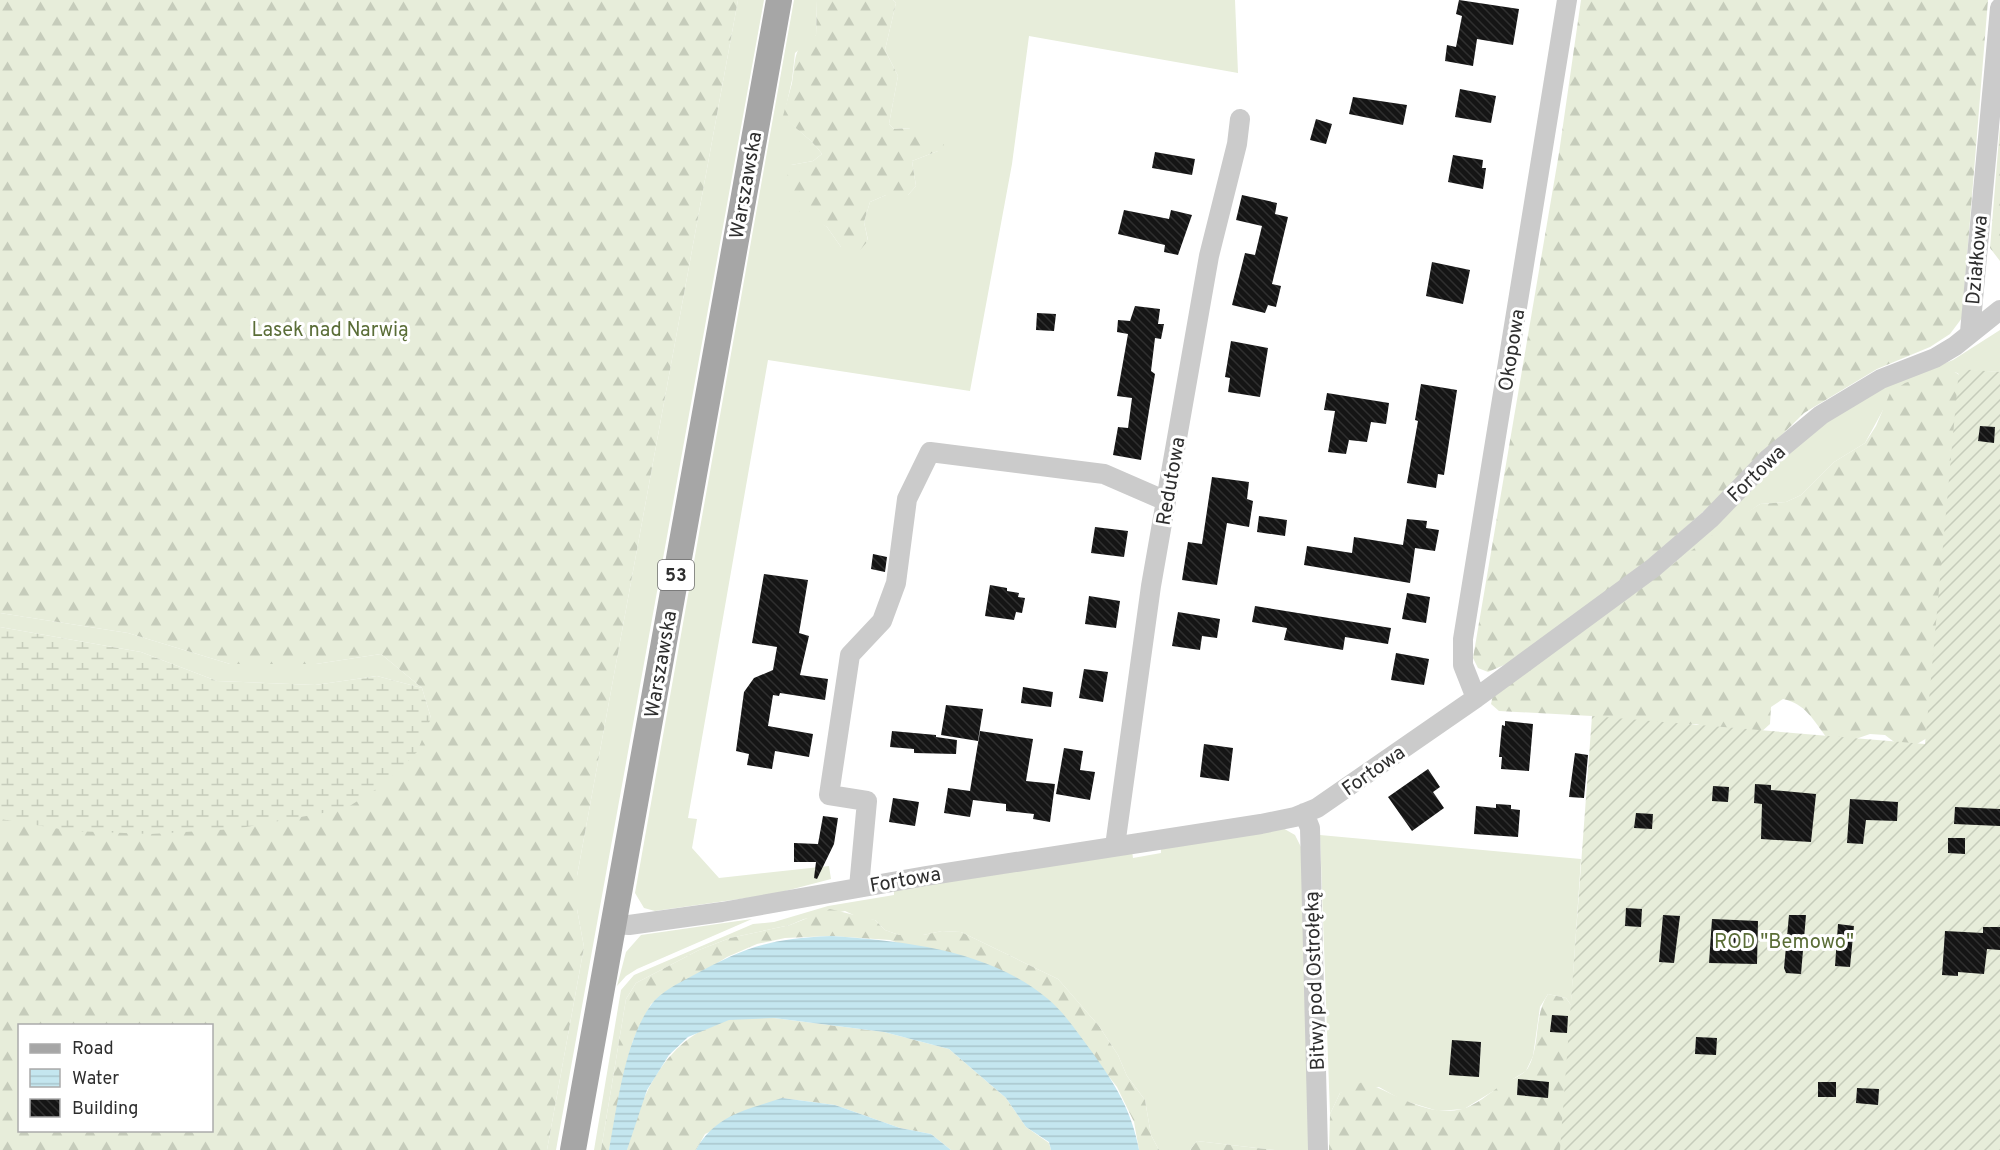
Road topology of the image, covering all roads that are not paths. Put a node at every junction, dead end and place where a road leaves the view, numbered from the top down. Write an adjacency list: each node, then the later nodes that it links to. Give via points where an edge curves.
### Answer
1 (779, 0): 12 (main road, Warszawska / 53)
2 (1567, 0): 8 (street, Okopowa, via 1463,639 1463,665)
3 (2000, 8): 6 (street, Działkowa)
4 (1240, 119): 7 (street, Redutowa, via 1209,256)
5 (2000, 310): 6 (street, Fortowa)
6 (1970, 332): 8 (street, Fortowa, via 1935,358 1881,379 1821,415 1768,459 1686,542)
7 (1166, 501): 10 (street, Redutowa); 11 (street, via 1104,474 930,452 907,499 896,583 882,621 850,655 829,795 867,801)
8 (1476, 698): 9 (street, Fortowa, via 1331,800)
9 (1305, 813): 10 (street, Fortowa, via 1261,824); 14 (street, Bitwy pod Ostrołęką, via 1310,828)
10 (1115, 846): 11 (street, Fortowa)
11 (859, 887): 12 (street, Fortowa, via 723,912)
12 (613, 924): 13 (main road, Warszawska / 53)
13 (573, 1150)
14 (1318, 1150)

